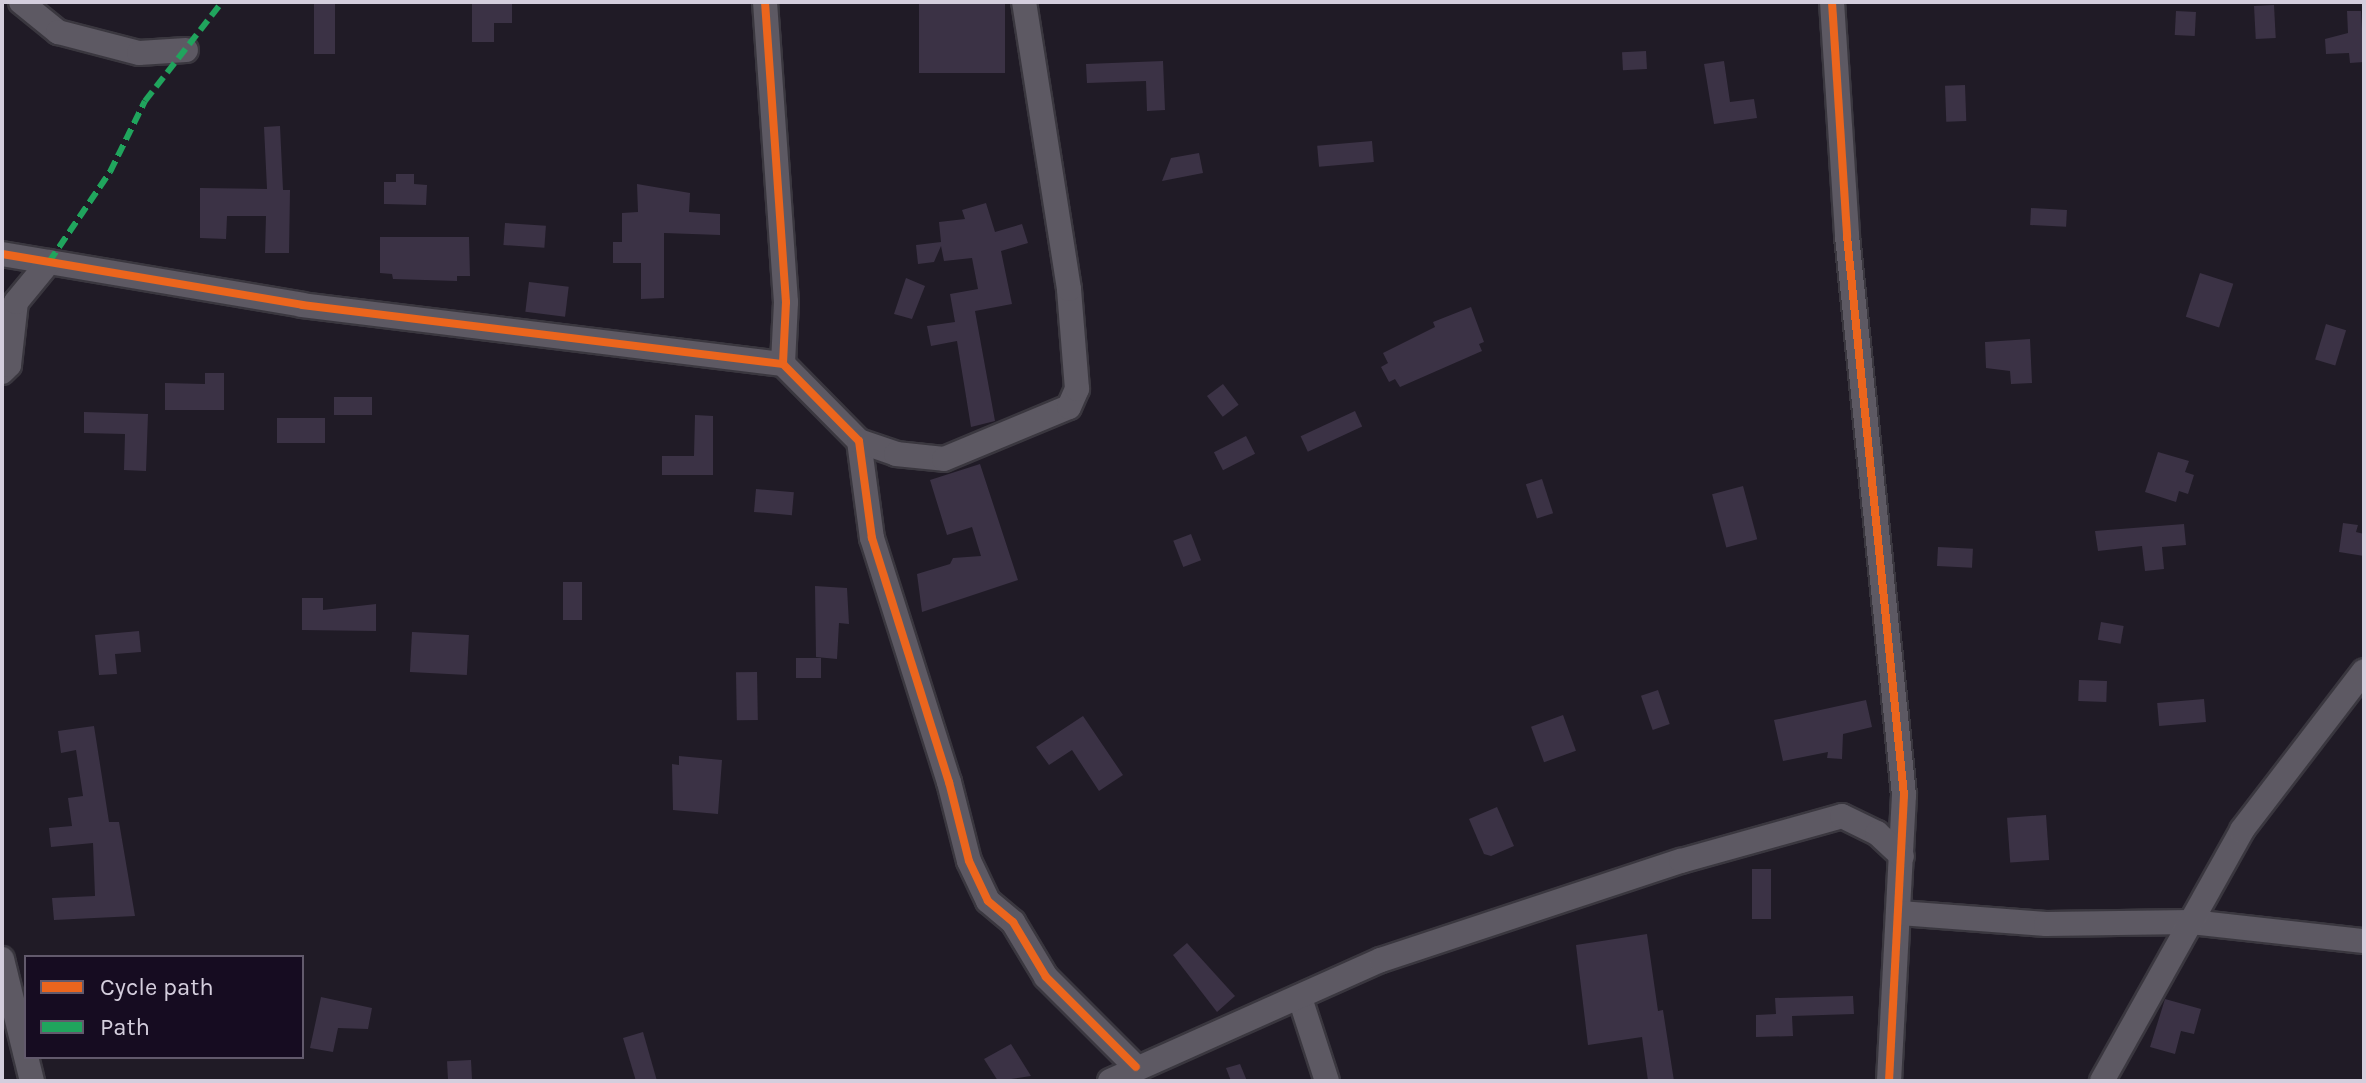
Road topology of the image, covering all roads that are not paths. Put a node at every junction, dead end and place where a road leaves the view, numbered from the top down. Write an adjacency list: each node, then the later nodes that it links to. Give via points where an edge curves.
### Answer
1 (21, 2): 5 (street, via 58,32 139,53)
2 (765, 2): 8 (street, via 786,302)
3 (1024, 2): 10 (street, via 1069,289 1077,389 1069,407 944,459 896,454)
4 (1832, 2): 12 (street, via 1847,236 1904,795)
5 (186, 50)
6 (2, 254): 7 (street)
7 (49, 262): 8 (street, via 302,305); 9 (street, via 16,302 9,365)
8 (783, 364): 10 (street)
9 (2, 372)
10 (859, 441): 20 (street, via 872,538 969,861 988,901 1013,922 1046,977)
11 (2364, 671): 14 (street, via 2242,830)
12 (1902, 856): 13 (street); 17 (street, via 1877,833 1842,816 1681,861 1396,955)
13 (1900, 913): 14 (street, via 2046,924); 24 (street)
14 (2191, 922): 15 (street); 25 (street)
15 (2364, 941)
16 (2, 959): 18 (street)
17 (1300, 998): 20 (street); 23 (street)
18 (24, 1048)
19 (27, 1059): 21 (street)
20 (1136, 1067): 22 (street)
21 (32, 1081)
22 (1110, 1081)
23 (1327, 1081)
24 (1889, 1081)
25 (2102, 1081)

